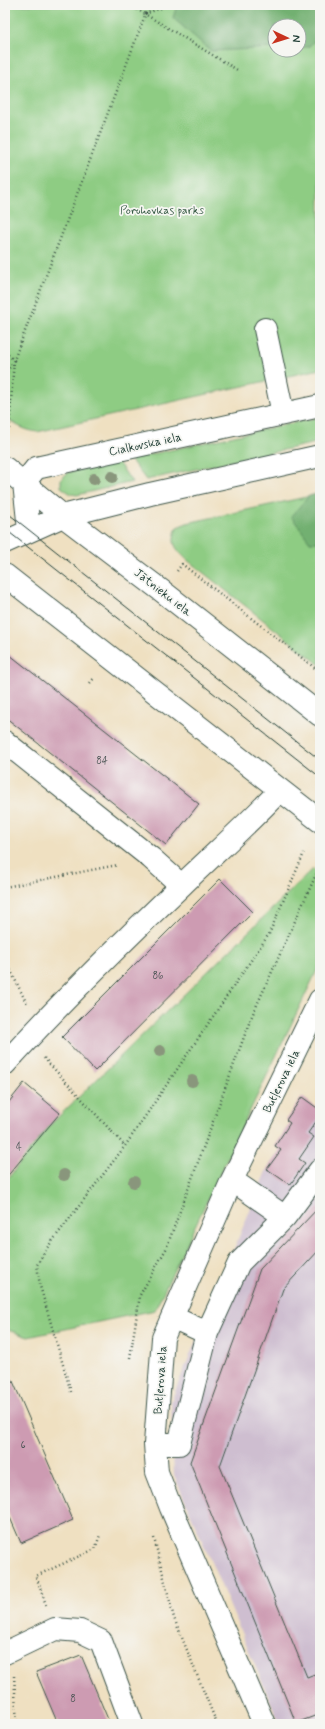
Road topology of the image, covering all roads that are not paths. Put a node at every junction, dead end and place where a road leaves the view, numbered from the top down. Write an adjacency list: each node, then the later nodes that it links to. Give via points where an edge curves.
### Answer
1 (265, 329): 3 (street)
2 (320, 406): 3 (street, Cialkovska iela)
3 (283, 414): 6 (street, Cialkovska iela, via 36,468)
4 (320, 456): 7 (street)
5 (5, 468): 6 (street, Jātnieku iela)
6 (24, 483): 7 (street, Jātnieku iela); 8 (street)
7 (63, 516): 8 (street); 11 (street, Jātnieku iela)
8 (29, 530): 9 (street)
9 (5, 542)
10 (5, 575): 13 (street)
11 (320, 715)
12 (5, 742): 15 (street, via 151,858)
13 (280, 790): 14 (street); 15 (street, via 256,816)
14 (320, 821)
15 (181, 885): 17 (street)
16 (320, 1000): 19 (street, Butļerova iela)
17 (5, 1064)
18 (320, 1170): 20 (street)
19 (232, 1180): 20 (street); 21 (street, Butļerova iela)
20 (285, 1217): 22 (street, via 239,1263)
21 (172, 1317): 22 (street); 23 (street, Butļerova iela, via 163,1338)
22 (207, 1333): 23 (street, via 179,1444)
23 (155, 1444): 26 (street, Butļerova iela, via 157,1472 171,1508)
24 (9, 1651): 25 (street, via 55,1629 80,1631 101,1641)
25 (132, 1724)
26 (264, 1724)

